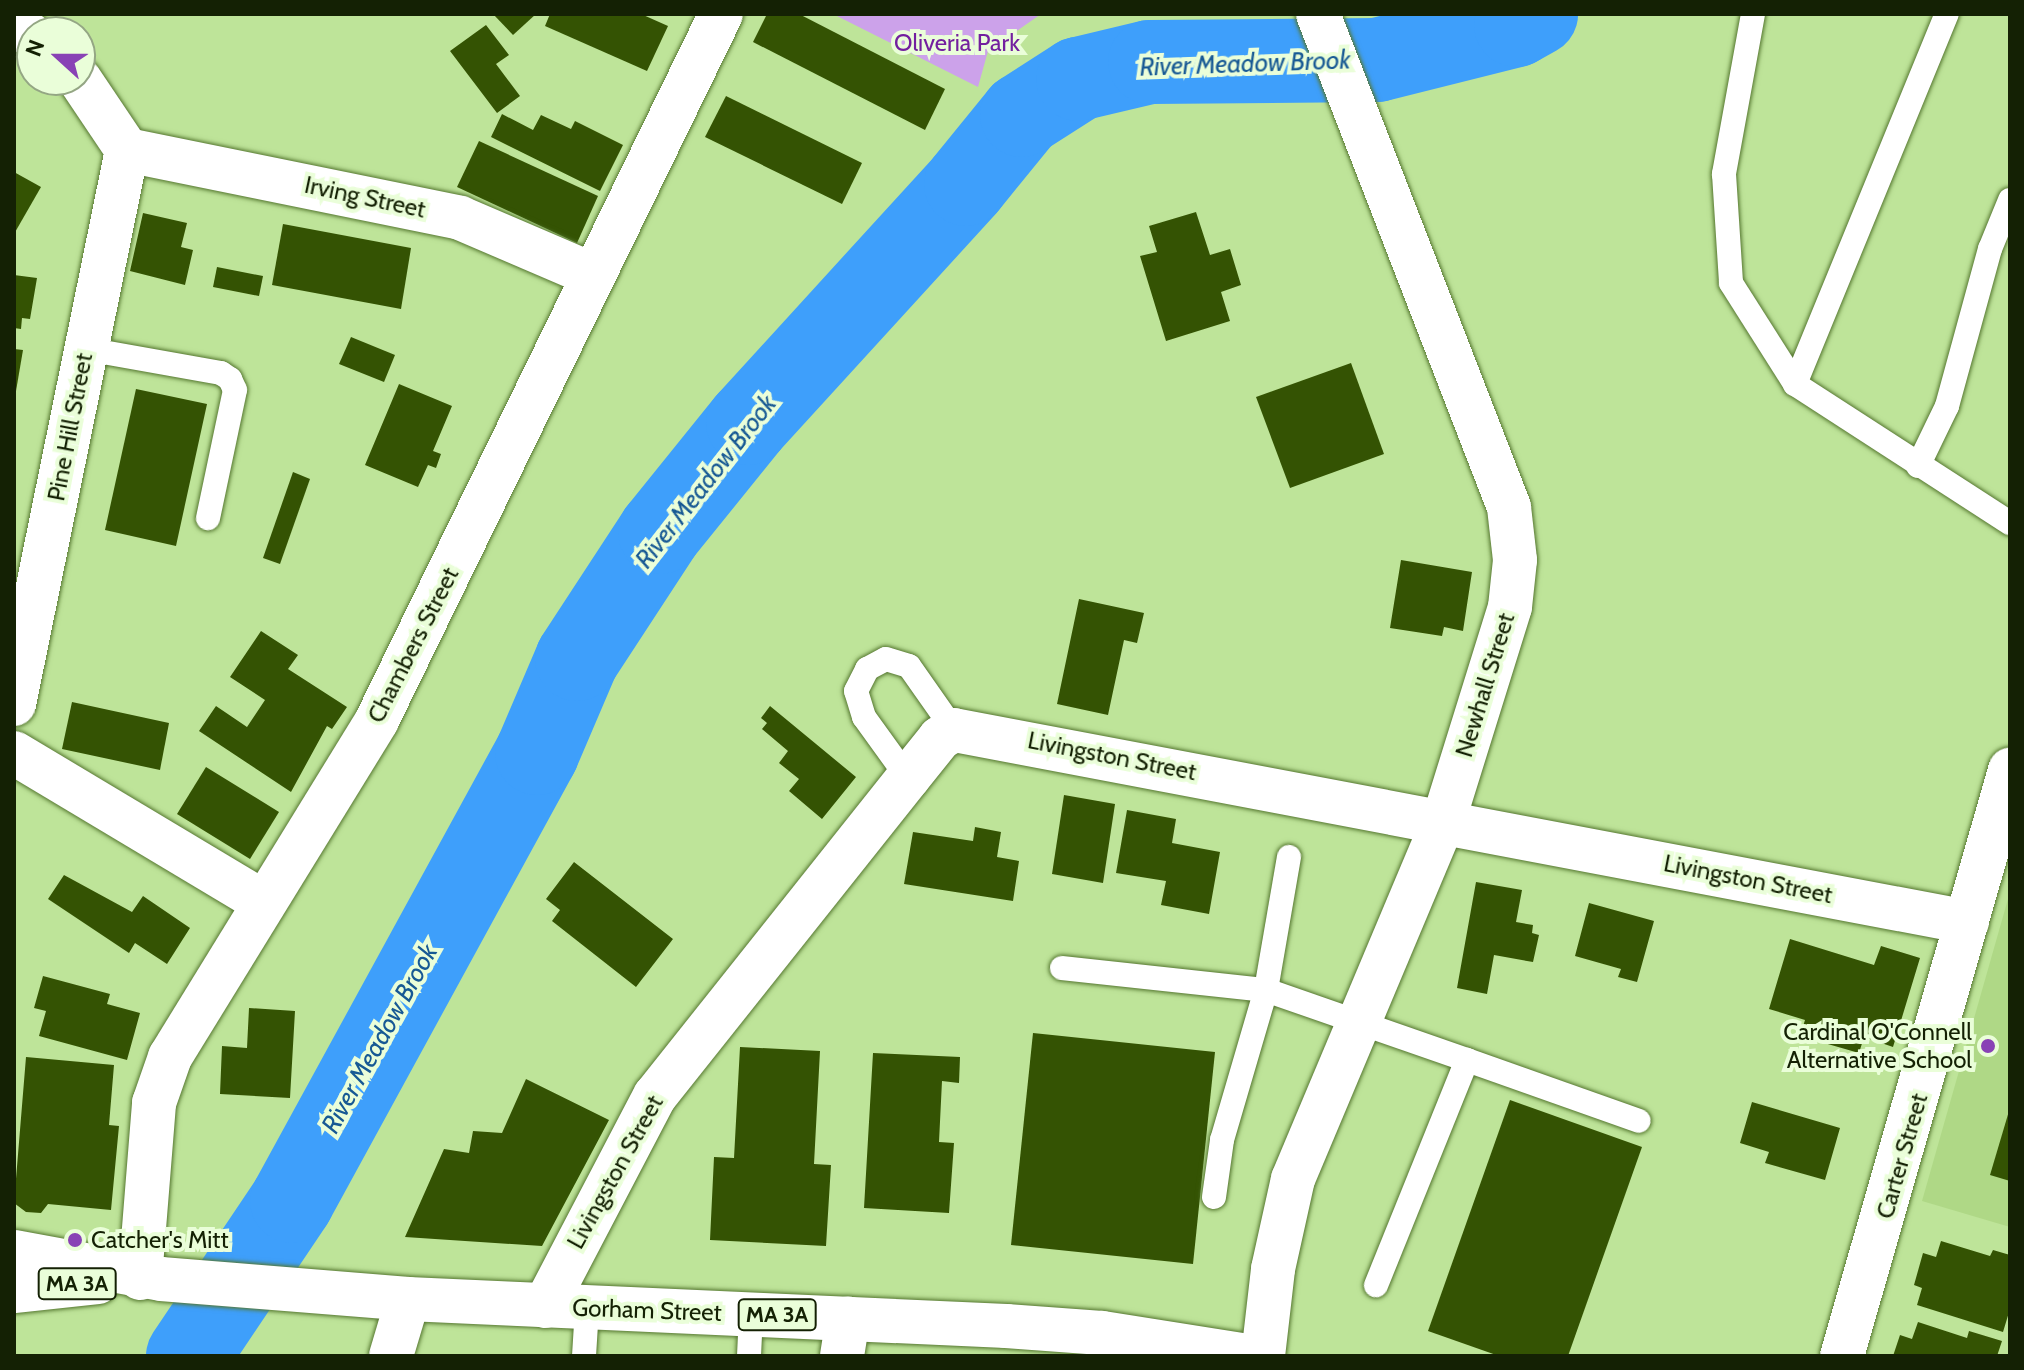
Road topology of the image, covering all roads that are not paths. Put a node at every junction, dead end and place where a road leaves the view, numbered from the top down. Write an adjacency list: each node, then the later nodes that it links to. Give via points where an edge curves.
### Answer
1 (720, 14): 8 (street, Chambers Street)
2 (1318, 14): 19 (street, Newhall Street, via 1509,507 1515,560 1510,607)
3 (1753, 14): 10 (lane, via 1724,174 1731,283)
4 (1947, 14): 10 (lane)
5 (91, 96): 6 (street)
6 (127, 150): 8 (street, Irving Street, via 460,218); 9 (street, Pine Hill Street)
7 (2010, 200): 11 (lane, via 1990,249 1947,406)
8 (593, 275): 22 (street, Chambers Street, via 377,720)
9 (86, 349): 12 (lane, via 221,373 230,379 235,390); 14 (street, Pine Hill Street)
10 (1795, 384): 11 (lane)
11 (1918, 466): 13 (lane)
12 (208, 518)
13 (2010, 523)
14 (14, 704)
15 (954, 730): 18 (street, Livingston Street, via 940,738); 18 (lane, via 909,666 886,659 867,669 856,691 864,717); 19 (street, Livingston Street)
16 (14, 753): 22 (street)
17 (2010, 770): 20 (street, Carter Street)
18 (908, 778): 35 (street, Livingston Street, via 655,1096)
19 (1444, 819): 23 (street, Livingston Street); 26 (street, Newhall Street)
20 (2001, 842): 23 (street, Carter Street)
21 (1289, 857): 25 (lane)
22 (263, 902): 31 (street, Chambers Street, via 170,1057 154,1103)
23 (1967, 922): 42 (street, Carter Street)
24 (1062, 968): 25 (lane)
25 (1266, 990): 26 (lane); 29 (lane, via 1222,1140)
26 (1358, 1022): 27 (lane); 41 (street, Newhall Street, via 1293,1179 1273,1269)
27 (1467, 1060): 28 (lane); 32 (lane)
28 (1639, 1121)
29 (1214, 1197)
30 (14, 1252): 31 (street, Gorham Street / MA 3A)
31 (150, 1278): 33 (street, Gorham Street / MA 3A); 34 (street, Gorham Street / MA 3A)
32 (1376, 1285)
33 (14, 1291)
34 (408, 1299): 35 (street, Gorham Street / MA 3A); 38 (street)
35 (566, 1307): 36 (street, Gorham Street / MA 3A); 39 (lane)
36 (750, 1335): 37 (street, Gorham Street / MA 3A)
37 (845, 1337): 40 (street, Gorham Street / MA 3A, via 1102,1333)
38 (391, 1356)
39 (584, 1356)
40 (1248, 1356)
41 (1263, 1356)
42 (1842, 1356)

